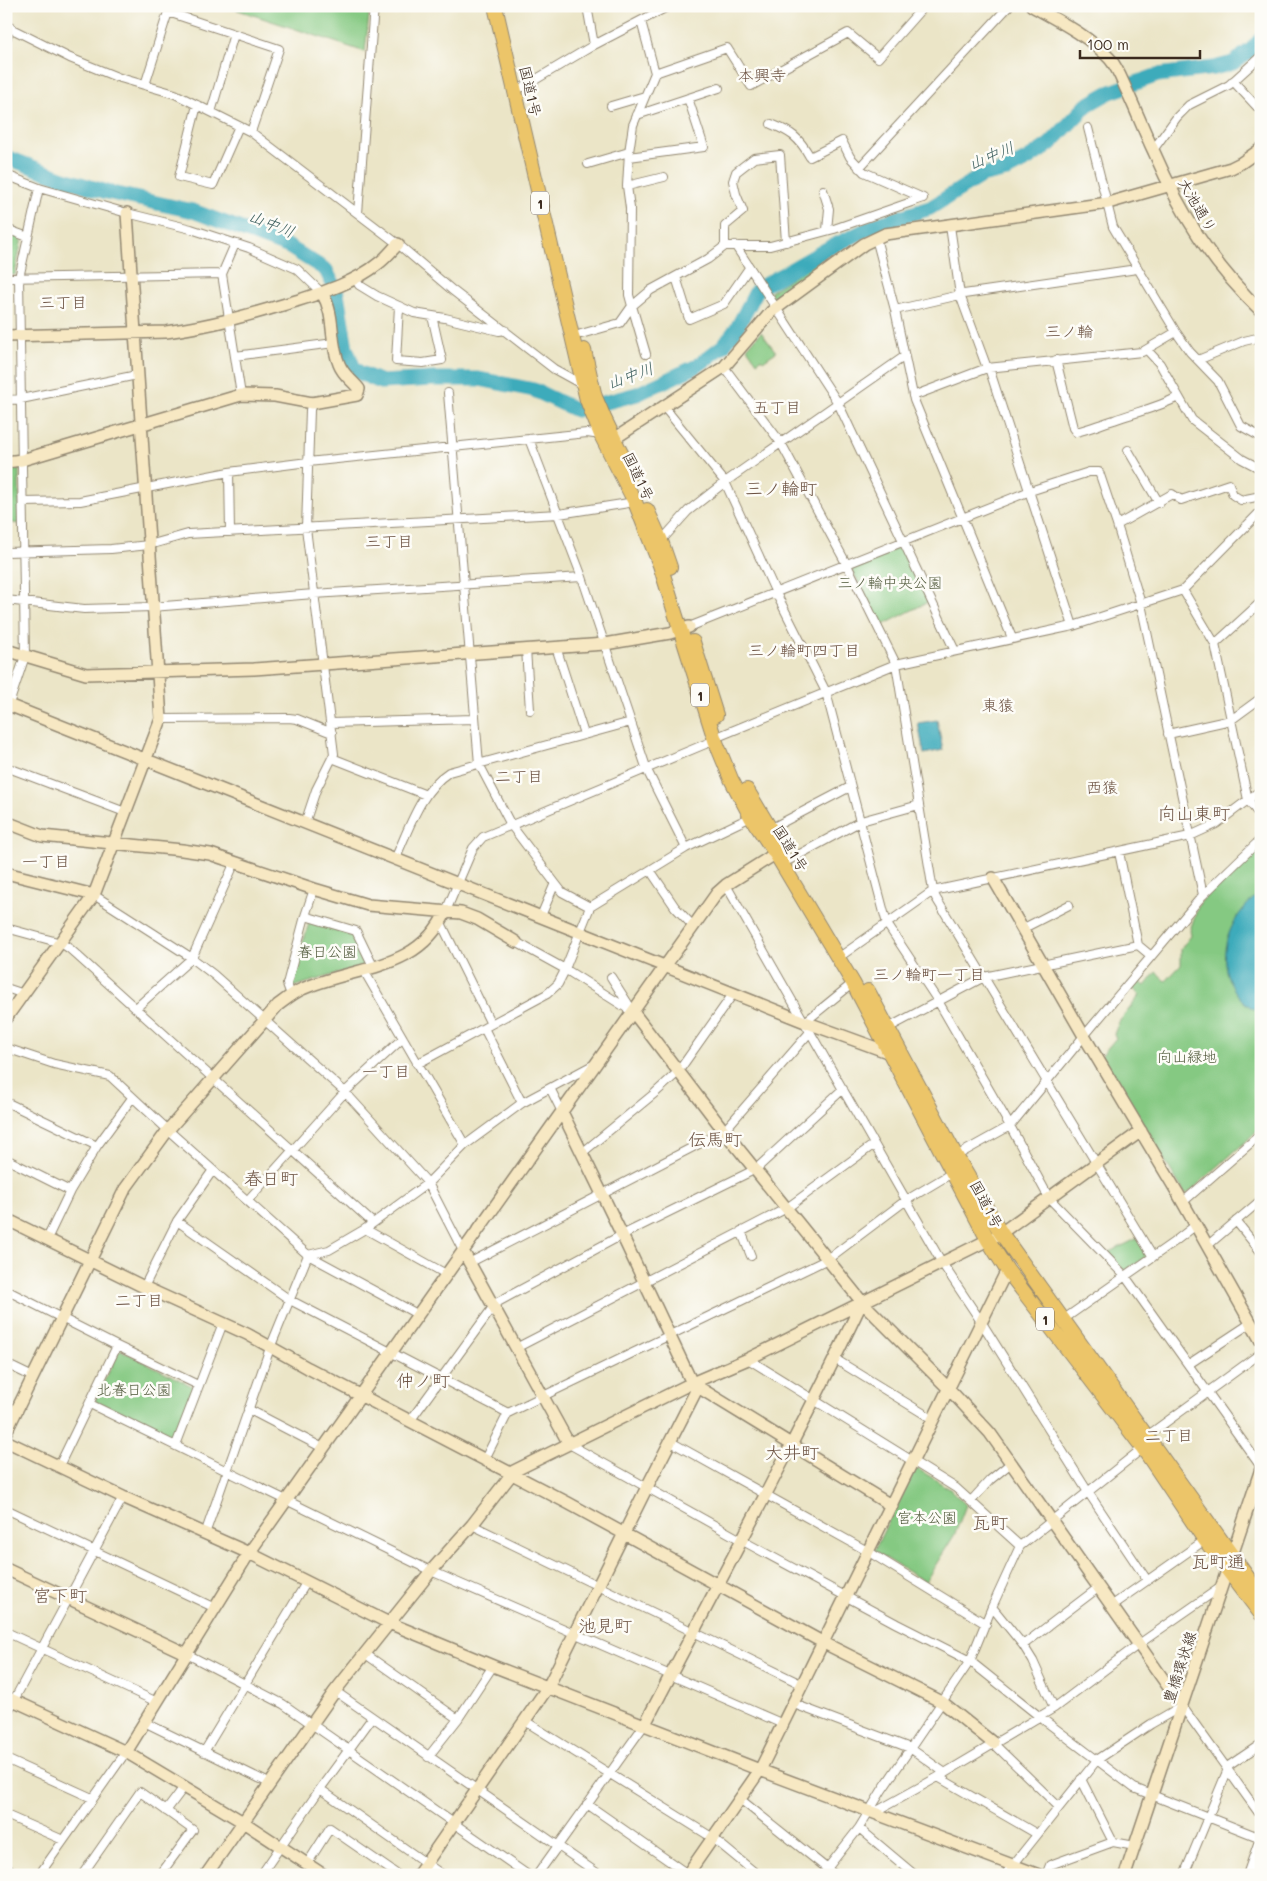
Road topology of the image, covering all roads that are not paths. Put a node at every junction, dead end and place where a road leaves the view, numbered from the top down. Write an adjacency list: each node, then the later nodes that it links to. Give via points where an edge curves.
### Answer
1 (374, 6): 43 (street)
2 (495, 6): 89 (highway, 国道1号 / 1)
3 (504, 6): 18 (highway, 国道1号 / 1)
4 (587, 6): 13 (street)
5 (669, 6): 9 (street)
6 (924, 6): 15 (street, via 878,58 848,33 751,86 727,48)
7 (1009, 6): 35 (street)
8 (1032, 6): 32 (street, 大池通り, via 1094,44 1112,61)
9 (641, 20): 13 (street); 15 (street)
10 (8, 27): 12 (street); 17 (street, via 70,58)
11 (234, 34): 17 (street, via 168,12); 25 (street); 30 (street, via 279,49)
12 (6, 40)
13 (594, 45): 18 (street)
14 (1261, 56): 16 (street)
15 (655, 73): 20 (street)
16 (1234, 81): 24 (street); 32 (street, via 1189,104)
17 (145, 85): 22 (street)
18 (522, 87): 75 (highway, 国道1号 / 1)
19 (719, 88): 21 (street)
20 (645, 96): 23 (street); 26 (street)
21 (688, 98): 26 (street); 33 (street, via 704,147)
22 (197, 105): 25 (street); 28 (street, via 179,177 213,185)
23 (611, 106)
24 (1261, 111)
25 (210, 112): 28 (street)
26 (637, 115): 33 (street)
27 (771, 124): 35 (street, via 798,138 810,157 842,141)
28 (239, 126): 30 (street)
29 (1088, 128): 42 (street)
30 (251, 132): 43 (street)
31 (1261, 149): 39 (street, via 1231,168)
32 (1153, 150): 39 (street, 大池通り)
33 (629, 154): 34 (street); 38 (street)
34 (588, 164)
35 (859, 168): 47 (street, via 923,198)
36 (6, 175): 40 (street)
37 (664, 177): 38 (street)
38 (627, 186): 66 (street, via 630,208 629,295)
39 (1169, 186): 42 (street); 69 (street, 大池通り, via 1195,233 1216,262)
40 (39, 188): 44 (street); 48 (street)
41 (823, 190): 47 (street, via 828,209)
42 (1108, 203): 45 (street); 56 (street, via 1113,226)
43 (358, 213): 52 (street)
44 (127, 214): 51 (street, via 192,229); 57 (street)
45 (950, 226): 49 (street, via 885,234); 64 (street)
46 (6, 229): 48 (street)
47 (827, 230): 50 (street)
48 (28, 237): 61 (street)
49 (876, 238): 67 (street); 68 (street)
50 (786, 242): 53 (street, via 770,246); 54 (street, via 780,155 754,158 736,172 734,187 743,211 726,226)
51 (235, 244): 58 (street); 63 (street, via 297,269)
52 (398, 244): 62 (street, via 380,263); 72 (street)
53 (735, 245): 54 (street); 55 (street)
54 (726, 246): 59 (street)
55 (749, 268): 59 (street, via 724,304 689,319); 67 (street)
56 (1136, 268): 64 (street); 73 (street)
57 (130, 274): 58 (street); 61 (street); 74 (street)
58 (222, 274): 71 (street)
59 (676, 277): 66 (street)
60 (6, 278): 61 (street)
61 (19, 278): 77 (street)
62 (355, 278): 63 (street); 65 (street, via 359,285)
63 (322, 293): 71 (street); 79 (street, via 330,311)
64 (960, 295): 68 (street); 87 (street)
65 (398, 306): 70 (street); 70 (street, via 396,361 423,363 442,360)
66 (632, 306): 75 (street, via 620,323); 81 (street)
67 (775, 308): 86 (street); 97 (street)
68 (895, 310): 83 (street)
69 (1261, 311)
70 (432, 316): 72 (street)
71 (230, 320): 74 (street, via 190,329); 82 (street)
72 (505, 330): 89 (street, via 554,369)
73 (1176, 332): 80 (street); 85 (street)
74 (134, 334): 77 (street); 88 (street)
75 (580, 334): 89 (highway, 国道1号 / 1)
76 (6, 336): 77 (street)
77 (20, 336): 94 (street)
78 (1261, 337): 85 (street)
79 (334, 343): 82 (street); 96 (street, via 338,363 359,389 353,396)
80 (1147, 350): 84 (street); 93 (street, via 1160,364)
81 (646, 354)
82 (235, 356): 91 (street)
83 (905, 356): 92 (street); 97 (street)
84 (1056, 360): 87 (street); 93 (street, via 1076,432 1161,406)
85 (1198, 360): 101 (street, via 1218,381 1241,426)
86 (724, 367): 98 (street); 103 (street)
87 (987, 368): 92 (street); 113 (street)
88 (137, 375): 94 (street); 99 (street)
89 (587, 384): 100 (highway, 国道1号 / 1)
90 (448, 394): 104 (street)
91 (241, 395): 96 (street, via 275,396); 99 (street)
92 (913, 396): 120 (street)
93 (1178, 397): 109 (street, via 1199,427 1242,460)
94 (21, 399): 95 (street); 106 (street)
95 (6, 400)
96 (312, 403): 108 (street)
97 (838, 403): 103 (street); 126 (street)
98 (664, 407): 100 (street); 111 (street)
99 (140, 425): 106 (street); 112 (street)
100 (607, 437): 102 (street, via 587,433); 116 (highway, 国道1号 / 1); 125 (highway, 国道1号 / 1)
101 (1261, 437)
102 (529, 439): 104 (street); 119 (street)
103 (782, 443): 111 (street); 130 (street)
104 (452, 448): 108 (street); 121 (street)
105 (1128, 450): 117 (street)
106 (22, 460): 107 (street); 115 (street)
107 (6, 462)
108 (308, 462): 110 (street); 123 (street)
109 (1261, 469)
110 (229, 472): 112 (street); 124 (street)
111 (725, 482): 125 (street, via 688,511); 134 (street)
112 (145, 488): 115 (street, via 80,501); 127 (street)
113 (1030, 492): 120 (street); 122 (street, via 1088,472 1099,472); 141 (street)
114 (1261, 496): 117 (street, via 1241,500 1233,494 1229,484 1181,500 1172,494)
115 (24, 502): 129 (street)
116 (635, 502): 119 (street); 142 (highway, 国道1号 / 1)
117 (1159, 503): 122 (street)
118 (1261, 511): 133 (street)
119 (559, 514): 121 (street); 131 (street)
120 (964, 518): 126 (street); 143 (street)
121 (457, 520): 123 (street); 132 (street)
122 (1117, 525): 139 (street)
123 (306, 528): 124 (street); 135 (street)
124 (230, 532): 127 (street, via 188,534)
125 (661, 541): 142 (highway, 国道1号 / 1)
126 (904, 543): 130 (street); 149 (street)
127 (149, 544): 129 (street, via 111,550); 140 (street)
128 (6, 552): 129 (street)
129 (24, 552): 137 (street)
130 (847, 565): 134 (street); 153 (street)
131 (582, 577): 132 (street); 144 (street)
132 (463, 585): 135 (street); 150 (street)
133 (1183, 590): 139 (street); 145 (street)
134 (776, 593): 142 (street); 155 (street)
135 (314, 594): 140 (street); 152 (street)
136 (6, 600): 137 (street)
137 (25, 602): 140 (street, via 84,609); 151 (street)
138 (1261, 602): 145 (street)
139 (1141, 604): 141 (street); 166 (street)
140 (152, 607): 154 (street)
141 (1073, 626): 143 (street)
142 (684, 628): 144 (street); 167 (highway, 国道1号 / 1)
143 (1012, 638): 149 (street)
144 (605, 644): 146 (street); 162 (street)
145 (1215, 644): 161 (street)
146 (556, 648): 147 (street); 165 (street)
147 (526, 649): 150 (street); 158 (street)
148 (6, 650): 151 (street)
149 (955, 651): 153 (street)
150 (470, 653): 152 (street); 160 (street)
151 (25, 656): 154 (street, via 86,674); 157 (street)
152 (323, 663): 154 (street); 163 (street)
153 (896, 664): 155 (street); 177 (street)
154 (158, 672): 159 (street)
155 (826, 692): 167 (street); 173 (street)
156 (1261, 698): 161 (street)
157 (7, 707): 169 (street)
158 (530, 710)
159 (161, 719): 164 (street, via 289,718); 169 (street)
160 (474, 719): 163 (street); 170 (street)
161 (1231, 720): 166 (street); 176 (street)
162 (631, 722): 165 (street); 172 (street)
163 (331, 724): 164 (street)
164 (332, 733): 168 (street)
165 (584, 734): 170 (street)
166 (1168, 734): 186 (street)
167 (719, 738): 172 (street); 179 (highway, 国道1号 / 1, via 732,779); 185 (highway, 国道1号 / 1)
168 (332, 758): 175 (street); 183 (street)
169 (145, 759): 178 (street); 183 (street)
170 (479, 764): 175 (street, via 449,772); 184 (street)
171 (6, 767): 178 (street)
172 (646, 770): 184 (street); 189 (street)
173 (850, 787): 181 (street); 185 (street)
174 (1261, 790): 176 (street)
175 (426, 795): 192 (street)
176 (1248, 800): 180 (street); 186 (street, via 1216,824)
177 (919, 805): 181 (street); 201 (street)
178 (125, 812): 188 (street)
179 (751, 817): 189 (street); 191 (highway, 国道1号 / 1)
180 (1261, 817)
181 (861, 821): 191 (street); 210 (street)
182 (6, 822): 188 (street, via 42,836)
183 (304, 823): 192 (street)
184 (511, 825): 197 (street, via 480,840 473,848); 198 (street)
185 (770, 829): 191 (highway, 国道1号 / 1)
186 (1190, 836): 190 (street); 203 (street)
187 (1261, 839): 203 (street)
188 (114, 842): 193 (street, via 197,851); 202 (street)
189 (686, 848): 194 (street)
190 (1119, 852): 196 (street); 217 (street)
191 (783, 854): 199 (street); 218 (highway, 国道1号 / 1)
192 (395, 859): 197 (street)
193 (234, 862): 200 (street); 220 (street)
194 (650, 870): 205 (street); 211 (street, via 675,907)
195 (6, 873): 202 (street)
196 (993, 878): 201 (street); 213 (street)
197 (458, 883): 206 (street); 208 (street)
198 (555, 883): 205 (street, via 562,892); 208 (street)
199 (726, 885): 211 (street); 238 (street)
200 (314, 889): 206 (street, via 368,905); 207 (street)
201 (933, 891): 210 (street); 226 (street)
202 (94, 895): 216 (street); 220 (street)
203 (1203, 895): 219 (street)
204 (1069, 905): 213 (street)
205 (590, 907): 214 (street)
206 (446, 910): 209 (street); 215 (street, via 477,919)
207 (306, 916): 223 (street, via 356,931); 231 (street, via 287,984)
208 (541, 916): 214 (street)
209 (441, 923): 223 (street, via 413,951); 237 (street)
210 (887, 924): 218 (street); 232 (street)
211 (693, 926): 222 (street)
212 (6, 928): 216 (street)
213 (1022, 929): 221 (street)
214 (579, 931): 222 (street); 224 (street)
215 (516, 942): 224 (street)
216 (61, 943): 229 (street); 233 (street)
217 (1138, 945): 219 (street); 221 (street)
218 (842, 955): 227 (highway, 国道1号 / 1); 240 (highway, 国道1号 / 1)
219 (1150, 955): 241 (street)
220 (192, 958): 233 (street); 236 (street)
221 (1042, 964): 226 (street); 241 (street)
222 (665, 966): 230 (street); 234 (street)
223 (368, 968): 231 (street, via 317,983); 242 (street)
224 (565, 969): 234 (street); 237 (street, via 558,984 547,994)
225 (611, 977): 234 (street)
226 (984, 977): 232 (street); 249 (street)
227 (853, 983): 238 (street); 244 (highway, 国道1号 / 1)
228 (6, 988): 229 (street)
229 (24, 994): 235 (street)
230 (733, 994): 238 (street); 247 (street)
231 (292, 995): 236 (street)
232 (938, 1001): 240 (street); 257 (street)
233 (136, 1008): 248 (street)
234 (633, 1012): 246 (street); 247 (street)
235 (6, 1018)
236 (264, 1020): 248 (street); 252 (street)
237 (492, 1024): 239 (street)
238 (808, 1027): 244 (street); 251 (street); 259 (street)
239 (484, 1028): 245 (street); 255 (street)
240 (888, 1028): 244 (highway, 国道1号 / 1)
241 (1084, 1036): 249 (street); 260 (street)
242 (403, 1038): 245 (street); 252 (street)
243 (6, 1048): 253 (street, via 54,1064 110,1076)
244 (895, 1052): 267 (highway, 国道1号 / 1); 272 (highway, 国道1号 / 1)
245 (418, 1064): 262 (street)
246 (594, 1064): 250 (street); 256 (street)
247 (678, 1072): 259 (street); 266 (street)
248 (213, 1078): 258 (street); 265 (street)
249 (1047, 1083): 257 (street); 269 (street)
250 (550, 1088): 255 (street); 256 (street)
251 (843, 1090): 263 (street); 270 (street)
252 (345, 1092): 265 (street); 273 (street)
253 (132, 1098): 258 (street); 264 (street)
254 (6, 1102): 264 (street)
255 (522, 1102): 262 (street)
256 (562, 1112): 266 (street); 294 (street)
257 (1010, 1126): 267 (street); 276 (street)
258 (168, 1130): 271 (street); 300 (street, via 125,1189)
259 (724, 1131): 270 (street); 275 (street)
260 (1141, 1131): 269 (street); 280 (street)
261 (1261, 1134): 280 (street)
262 (465, 1145): 273 (street)
263 (873, 1145): 279 (street); 281 (street)
264 (97, 1146): 274 (street)
265 (292, 1151): 277 (street); 285 (street)
266 (582, 1152): 275 (street)
267 (956, 1156): 289 (highway, 国道1号 / 1)
268 (6, 1160): 274 (street)
269 (1096, 1163): 276 (street); 298 (street)
270 (756, 1169): 281 (street); 290 (street)
271 (213, 1170): 277 (street); 283 (street)
272 (952, 1173): 279 (street); 292 (highway, 国道1号 / 1)
273 (428, 1183): 285 (street); 294 (street)
274 (70, 1191): 291 (street)
275 (602, 1193): 290 (street); 301 (street)
276 (1049, 1198): 289 (street); 305 (street)
277 (248, 1200): 296 (street)
278 (1261, 1200): 284 (street)
279 (906, 1201): 299 (street); 302 (street)
280 (1183, 1202): 286 (street)
281 (787, 1208): 288 (street); 299 (street)
282 (6, 1219): 291 (street)
283 (177, 1220): 307 (street); 309 (street)
284 (1236, 1221): 293 (street); 295 (street)
285 (373, 1223): 287 (street)
286 (1196, 1225): 293 (street); 298 (street)
287 (365, 1229): 296 (street, via 329,1250); 304 (street)
288 (741, 1231): 297 (street); 306 (street)
289 (1001, 1233): 292 (street); 314 (highway, 国道1号 / 1)
290 (622, 1235): 306 (street); 311 (street)
291 (47, 1239): 300 (street)
292 (988, 1240): 302 (street); 303 (highway, 国道1号 / 1)
293 (1207, 1246): 317 (street)
294 (463, 1251): 301 (street); 304 (street)
295 (1261, 1252)
296 (308, 1255): 309 (street); 312 (street)
297 (751, 1256)
298 (1152, 1257): 305 (street)
299 (828, 1258): 310 (street); 318 (street)
300 (90, 1260): 307 (street); 313 (street)
301 (469, 1262): 311 (street)
302 (942, 1264): 310 (street); 316 (street)
303 (1007, 1270): 316 (street); 346 (highway, 国道1号 / 1)
304 (446, 1274): 312 (street)
305 (1125, 1276): 314 (street); 328 (street)
306 (644, 1280): 318 (street); 322 (street)
307 (144, 1287): 315 (street)
308 (6, 1290): 313 (street)
309 (290, 1300): 321 (street); 323 (street)
310 (862, 1302): 325 (street); 326 (street); 333 (street)
311 (492, 1306): 322 (street); 330 (street)
312 (417, 1314): 323 (street)
313 (62, 1318): 320 (street); 329 (street)
314 (1064, 1319): 346 (highway, 国道1号 / 1)
315 (223, 1323): 321 (street); 331 (street)
316 (982, 1323): 333 (street); 359 (street)
317 (1251, 1323): 319 (street); 328 (street)
318 (669, 1334): 332 (street); 336 (street)
319 (1261, 1341)
320 (118, 1346): 331 (street); 338 (street)
321 (270, 1348): 335 (street); 339 (street)
322 (516, 1348): 336 (street)
323 (391, 1352): 330 (street); 335 (street)
324 (1261, 1353): 334 (street)
325 (748, 1359): 332 (street); 337 (street)
326 (835, 1360): 337 (street); 341 (street)
327 (6, 1364): 329 (street)
328 (1189, 1364): 334 (street)
329 (33, 1377): 343 (street)
330 (441, 1377): 340 (street); 342 (street)
331 (198, 1385): 349 (street)
332 (695, 1385): 345 (street); 347 (street); 348 (street)
333 (949, 1389): 341 (street); 353 (street, via 990,1433)
334 (1208, 1391): 346 (street); 356 (street)
335 (361, 1394): 342 (street); 350 (street)
336 (542, 1395): 340 (street); 347 (street)
337 (814, 1400): 348 (street); 352 (street)
338 (90, 1404): 349 (street); 354 (street)
339 (248, 1409): 350 (street); 355 (street)
340 (508, 1413): 351 (street)
341 (934, 1420): 352 (street)
342 (410, 1421): 351 (street)
343 (6, 1432)
344 (6, 1441): 354 (street)
345 (671, 1442): 358 (street); 360 (street)
346 (1145, 1442): 359 (street); 371 (highway, 国道1号 / 1); 376 (highway, 国道1号 / 1)
347 (569, 1444): 357 (street); 358 (street)
348 (791, 1444): 360 (street); 364 (street)
349 (176, 1445): 355 (street)
350 (323, 1448): 362 (street)
351 (485, 1459): 357 (street)
352 (913, 1461): 363 (street); 364 (street)
353 (1011, 1463): 363 (street); 366 (street)
354 (59, 1466): 361 (street)
355 (227, 1470): 362 (street); 368 (street)
356 (1260, 1472): 376 (street, 豊橋環状線)
357 (512, 1474): 367 (street); 369 (street)
358 (647, 1487): 369 (street); 370 (street)
359 (1088, 1492): 366 (street); 379 (street)
360 (765, 1496): 370 (street); 374 (street)
361 (123, 1497): 368 (street); 373 (street)
362 (288, 1499): 375 (street); 378 (street)
363 (971, 1501): 372 (street)
364 (892, 1506): 374 (street)
365 (6, 1509): 373 (street)
366 (1051, 1521): 372 (street); 384 (street)
367 (472, 1525): 378 (street); 381 (street)
368 (205, 1534): 375 (street)
369 (623, 1534): 381 (street); 382 (street)
370 (741, 1540): 382 (street); 386 (street)
371 (1206, 1540): 376 (highway, 国道1号 / 1); 379 (street)
372 (1020, 1546): 389 (street)
373 (94, 1551): 387 (street); 390 (street)
374 (869, 1552): 386 (street); 393 (street)
375 (249, 1553): 380 (street); 390 (street)
376 (1229, 1562): 383 (street, 豊橋環状線); 385 (highway, 国道1号 / 1); 391 (highway, 国道1号 / 1)
377 (6, 1569): 387 (street)
378 (431, 1571): 392 (street); 396 (street)
379 (1146, 1580): 388 (street)
380 (306, 1582): 392 (street); 406 (street)
381 (598, 1585): 394 (street); 396 (street)
382 (717, 1586): 394 (street); 397 (street)
383 (1221, 1587): 399 (street); 414 (street, 豊橋環状線)
384 (1098, 1588): 388 (street); 398 (street)
385 (1261, 1596)
386 (846, 1597): 397 (street); 403 (street)
387 (69, 1598): 400 (street); 402 (street)
388 (1111, 1606): 399 (street)
389 (992, 1607): 393 (street); 398 (street)
390 (215, 1608): 402 (street)
391 (1261, 1614)
392 (389, 1622): 401 (street); 404 (street)
393 (986, 1624): 403 (street)
394 (694, 1631): 405 (street); 407 (street)
395 (6, 1632): 400 (street)
396 (574, 1633): 405 (street); 408 (street)
397 (824, 1643): 407 (street); 412 (street)
398 (1024, 1644): 415 (street)
399 (1139, 1644): 414 (street); 415 (street)
400 (42, 1649): 410 (street); 411 (street)
401 (364, 1653): 409 (street); 419 (street)
402 (187, 1654): 406 (street); 411 (street)
403 (970, 1661): 412 (street); 417 (street)
404 (492, 1666): 408 (street); 419 (street)
405 (671, 1675): 423 (street); 424 (street)
406 (245, 1683): 422 (street); 430 (street)
407 (803, 1684): 413 (street)
408 (548, 1687): 420 (street); 423 (street)
409 (335, 1691): 418 (street); 422 (street)
410 (10, 1698): 416 (street); 429 (street)
411 (157, 1702): 421 (street)
412 (942, 1702): 425 (street); 427 (street)
413 (794, 1704): 424 (street); 427 (street)
414 (1182, 1706): 433 (street); 434 (street); 444 (street, 豊橋環状線)
415 (1054, 1708): 417 (street)
416 (6, 1715)
417 (1040, 1716): 425 (street); 433 (street)
418 (372, 1718): 428 (street); 431 (street)
419 (458, 1718): 431 (street)
420 (525, 1721): 436 (street); 443 (street)
421 (144, 1722): 429 (street); 430 (street)
422 (312, 1724): 428 (street); 440 (street)
423 (645, 1724): 435 (street); 436 (street)
424 (783, 1724): 435 (street)
425 (993, 1743): 437 (street); 448 (street)
426 (1261, 1744): 434 (street)
427 (910, 1748): 437 (street); 450 (street)
428 (348, 1751): 442 (street); 455 (street)
429 (126, 1752): 441 (street); 445 (street)
430 (204, 1752): 440 (street)
431 (428, 1757): 443 (street)
432 (6, 1759): 445 (street)
433 (1097, 1760): 439 (street); 444 (street, via 1134,1788)
434 (1227, 1768): 452 (street); 453 (street)
435 (760, 1770): 446 (street); 450 (street)
436 (610, 1773): 447 (street); 458 (street)
437 (945, 1773): 438 (street)
438 (938, 1777): 450 (street); 457 (street)
439 (1082, 1779): 448 (street); 461 (street)
440 (271, 1784): 454 (street)
441 (184, 1787): 449 (street); 454 (street)
442 (320, 1788): 463 (street); 465 (street)
443 (477, 1789): 455 (street); 462 (street)
444 (1152, 1796): 453 (street); 464 (street, 豊橋環状線)
445 (92, 1798): 460 (street)
446 (740, 1799): 458 (street); 469 (street)
447 (587, 1804): 462 (street); 470 (street)
448 (1059, 1807): 457 (street)
449 (166, 1811): 473 (street, via 140,1792); 474 (street, via 193,1830)
450 (873, 1811): 456 (street); 467 (street)
451 (6, 1815): 460 (street)
452 (1261, 1816)
453 (1208, 1818): 459 (street); 491 (street)
454 (243, 1822): 463 (street); 475 (street)
455 (454, 1823): 465 (street); 481 (street)
456 (859, 1828): 469 (street); 486 (street)
457 (1037, 1834): 467 (street)
458 (713, 1838): 470 (street); 484 (street)
459 (1261, 1838): 492 (street)
460 (63, 1840): 472 (street)
461 (1113, 1842): 464 (street); 489 (street, via 1050,1865)
462 (558, 1844): 482 (street); 483 (street)
463 (280, 1846): 466 (street); 476 (street)
464 (1134, 1846): 490 (street, 豊橋環状線)
465 (427, 1863): 479 (street); 480 (street)
466 (307, 1864): 477 (street); 478 (street, via 330,1828)
467 (1013, 1865): 487 (street); 488 (street)
468 (6, 1870): 471 (street)
469 (824, 1871): 485 (street)
470 (688, 1874)
471 (15, 1875)
472 (39, 1875)
473 (82, 1875)
474 (160, 1875)
475 (206, 1875)
476 (260, 1875)
477 (324, 1875)
478 (398, 1875)
479 (418, 1875)
480 (444, 1875)
481 (528, 1875)
482 (537, 1875)
483 (600, 1875)
484 (758, 1875)
485 (835, 1875)
486 (915, 1875)
487 (1005, 1875)
488 (1039, 1875)
489 (1046, 1875)
490 (1125, 1875)
491 (1184, 1875)
492 (1247, 1875)

